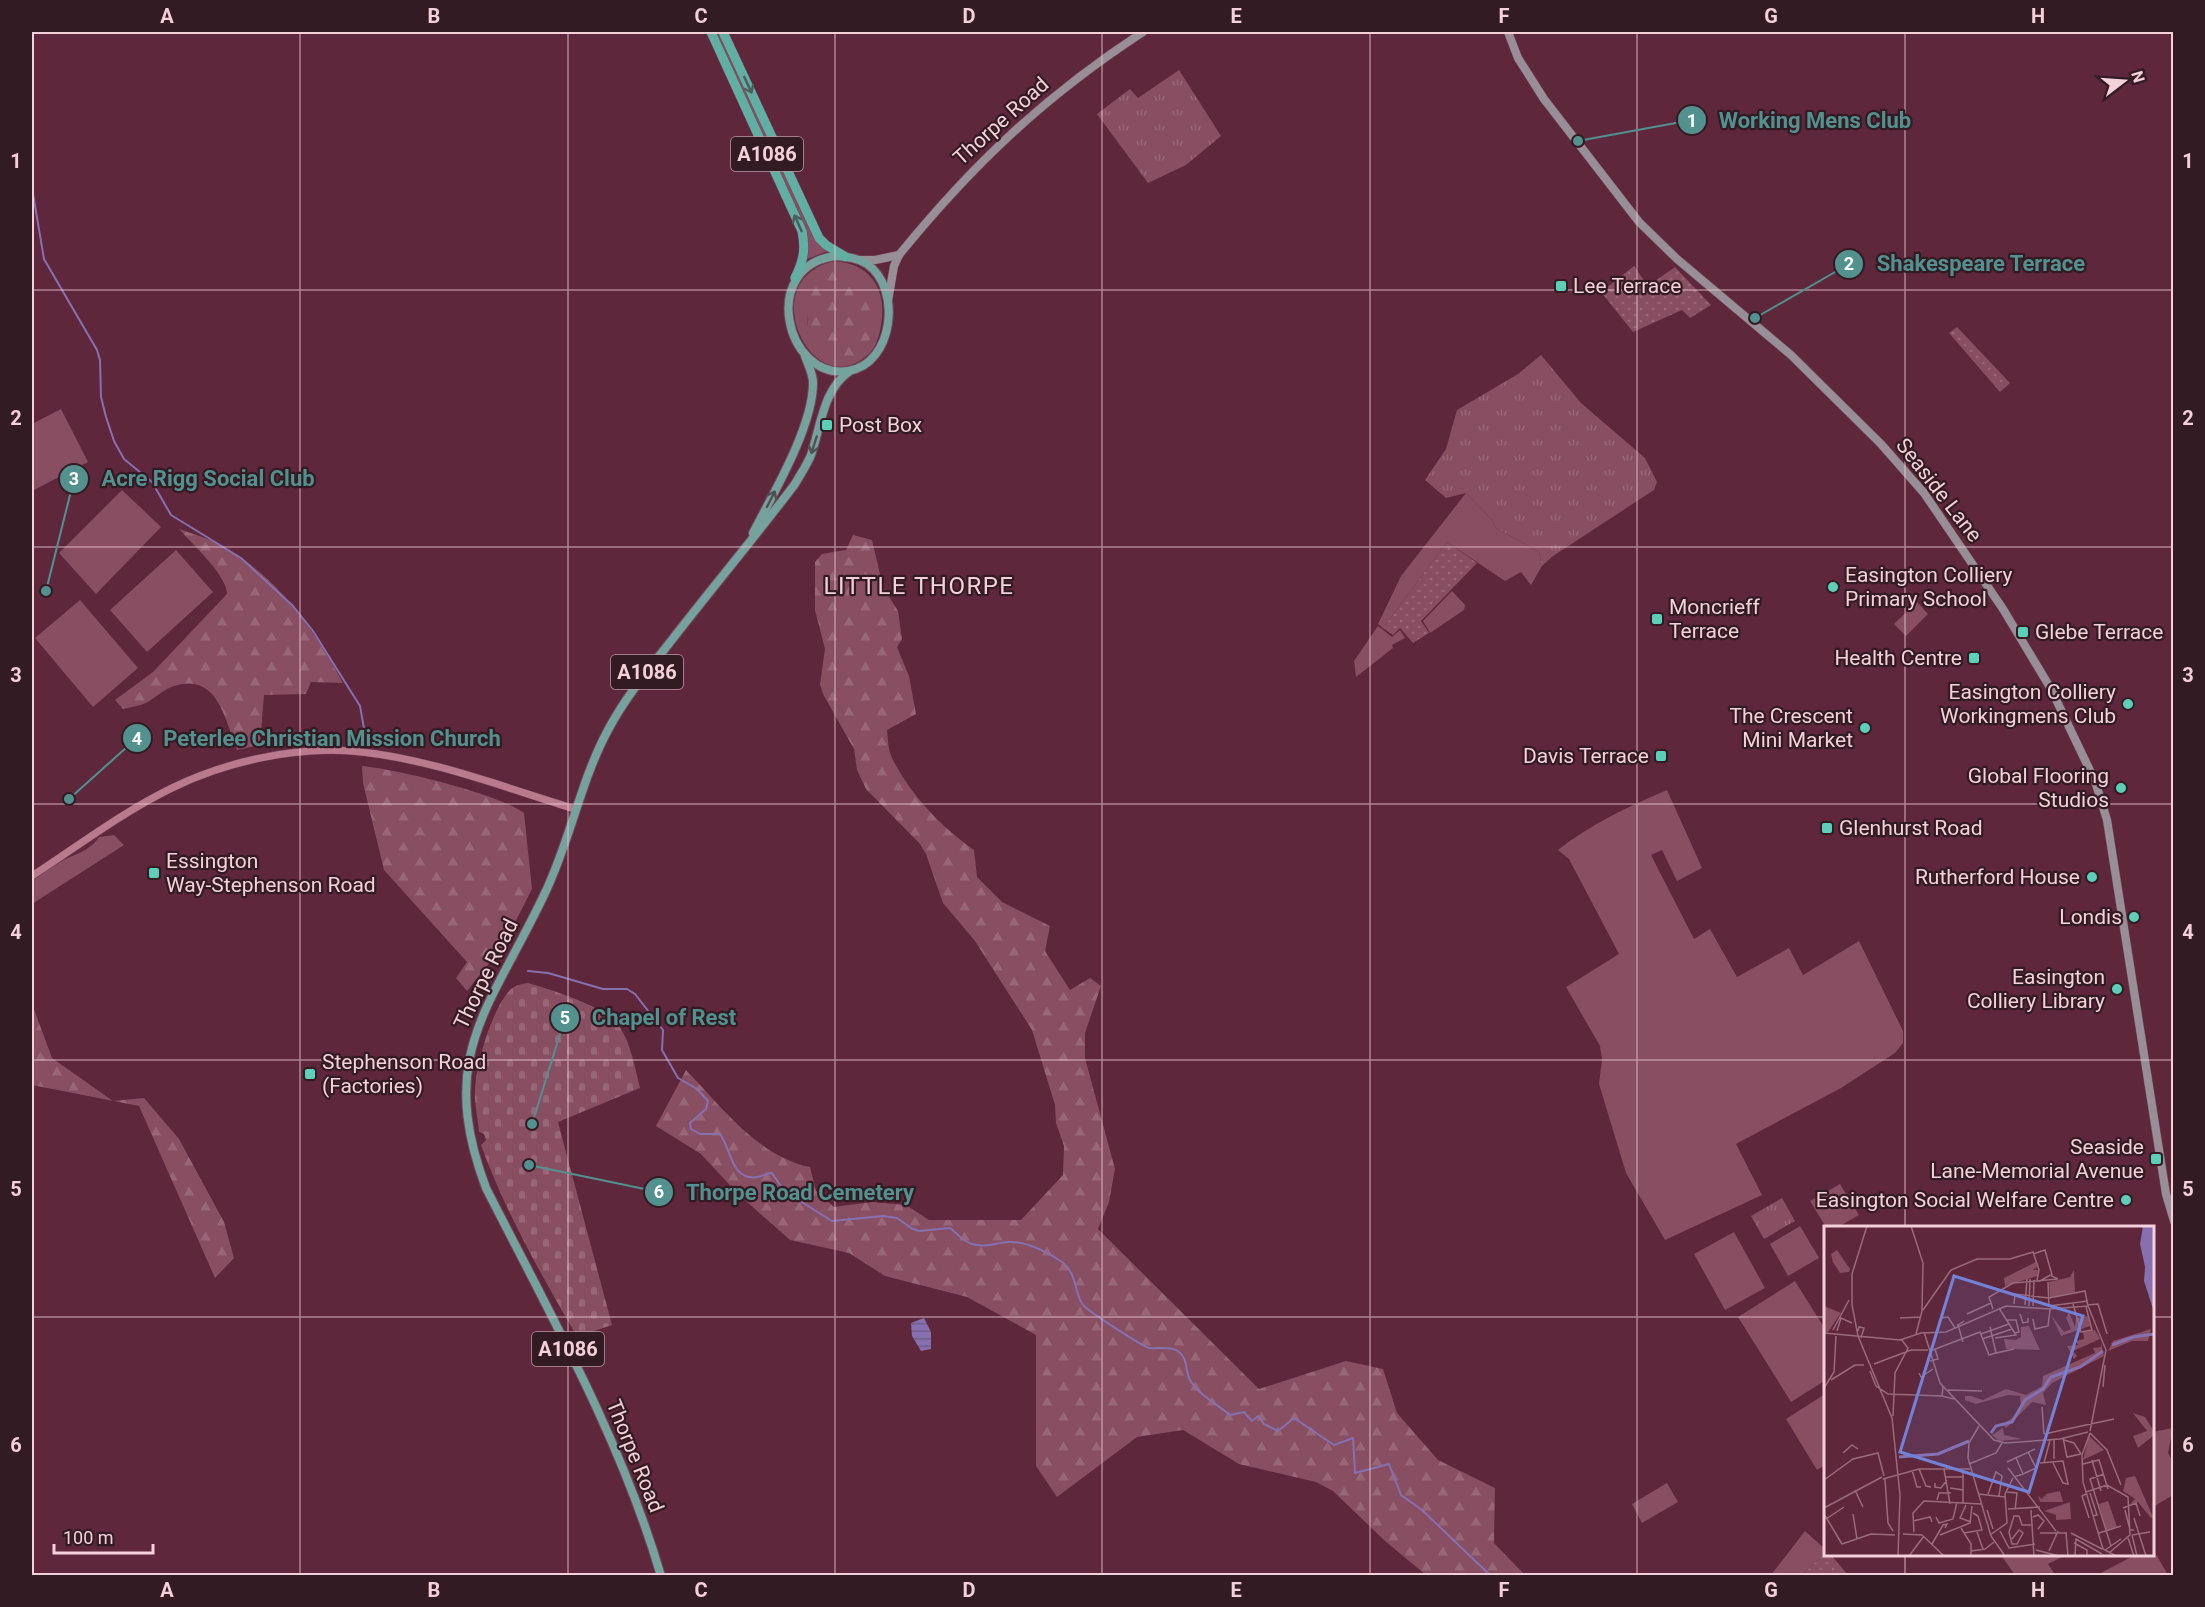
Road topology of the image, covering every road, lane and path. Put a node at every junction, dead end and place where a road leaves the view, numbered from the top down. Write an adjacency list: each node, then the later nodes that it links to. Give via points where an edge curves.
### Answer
1 (711, 32): 8 (highway, A1086, one-way to 1, via 803,260 802,231)
2 (723, 32): 6 (highway, A1086, one-way to 6, via 819,237)
3 (1143, 32): 5 (main road, Thorpe Road, via 1108,54 1021,122 954,188)
4 (1508, 32): 15 (main road, Seaside Lane, via 1532,81 1639,222 1791,355 1881,444 1924,493 2052,689 2095,781 2107,820 2166,1194)
5 (899, 255): 7 (main road); 9 (main road, Thorpe Road)
6 (846, 257): 7 (main road); 8 (main road, via 824,257)
7 (859, 260): 9 (main road, via 876,272)
8 (795, 278): 10 (main road, via 788,303)
9 (888, 302): 11 (main road, via 881,347 867,363)
10 (804, 353): 11 (main road, via 825,369); 12 (main road, Thorpe Road / A1086, one-way to 10, via 787,468 801,432 813,384)
11 (850, 371): 12 (main road, Thorpe Road / A1086, one-way to 12, via 831,389 811,455 795,484)
12 (743, 550): 13 (main road, Thorpe Road / A1086, via 623,704 603,740)
13 (575, 809): 14 (street, via 381,755 350,751 295,753 207,773 174,787); 16 (main road, Thorpe Road / A1086, via 546,892 475,1032 466,1080 467,1126 486,1188 598,1411 636,1501)
14 (32, 876)
15 (2174, 1221)
16 (661, 1575)

